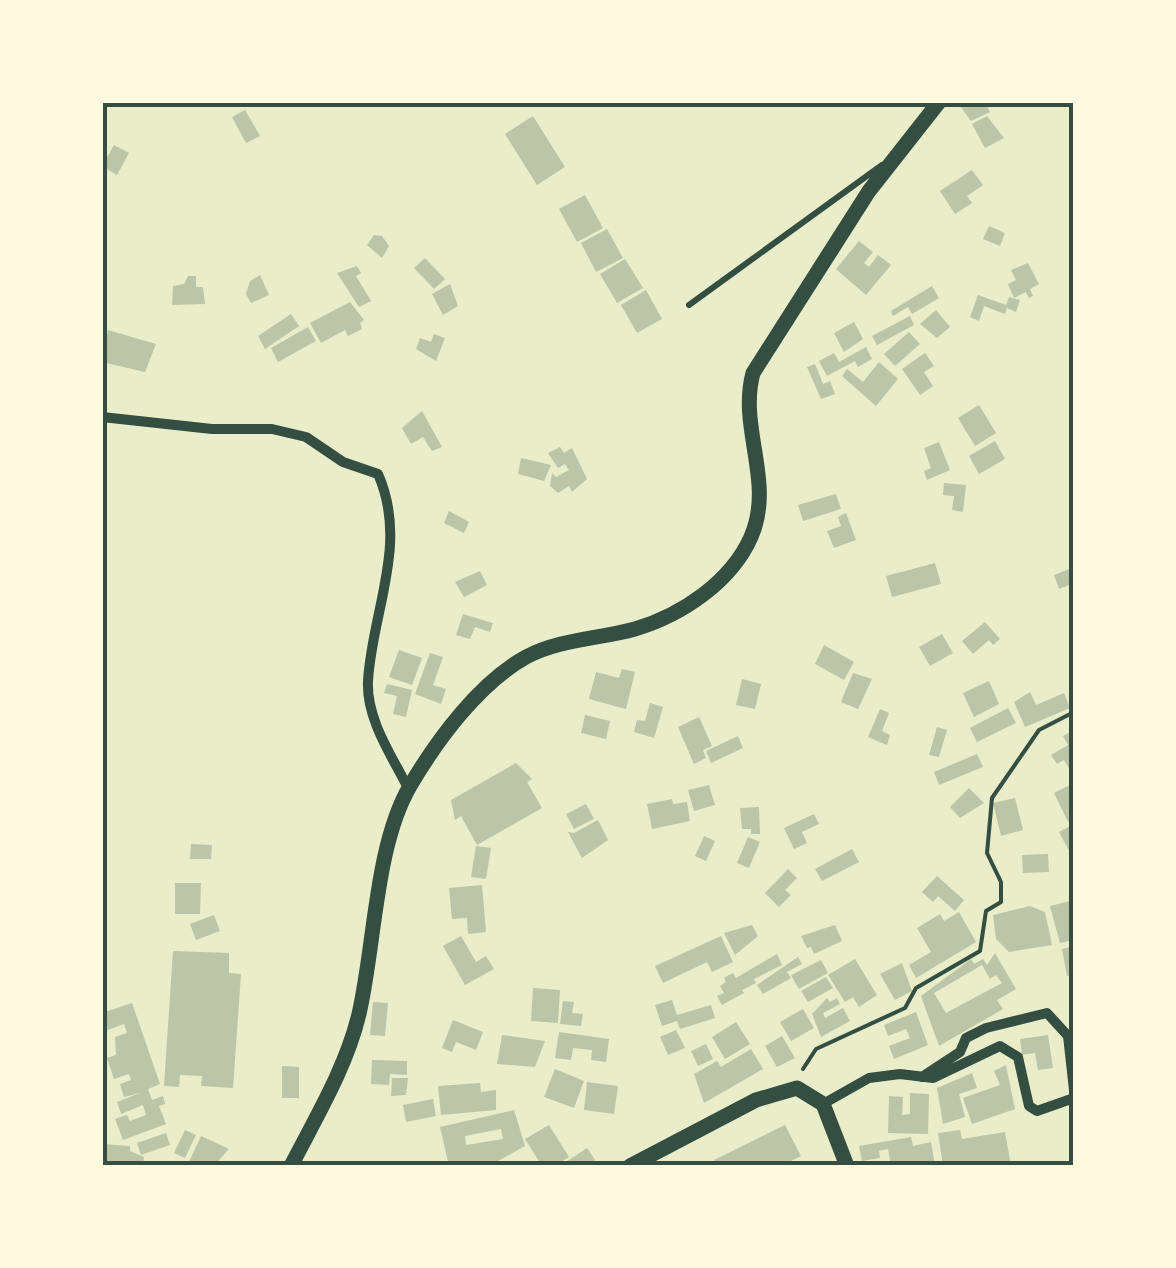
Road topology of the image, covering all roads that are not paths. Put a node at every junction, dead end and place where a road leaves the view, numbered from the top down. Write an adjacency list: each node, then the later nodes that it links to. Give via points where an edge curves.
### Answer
1 (938, 102): 2 (street)
2 (900, 152): 3 (lane); 5 (street, via 753,373 748,400 760,500 749,541 727,571 677,612 635,629 550,646 512,666 476,699)
3 (689, 305)
4 (102, 418): 5 (street, via 272,429 306,437 343,462 378,474 391,551 368,680 370,703)
5 (408, 788): 10 (street, via 354,1030)
6 (921, 1078): 7 (street, via 960,1052 966,1038 1048,1014 1068,1036); 8 (street, via 958,1070 1006,1046 1018,1057 1028,1106 1036,1111); 9 (street, via 869,1078)
7 (1074, 1090)
8 (1074, 1098)
9 (823, 1104): 11 (street, via 798,1088 756,1100); 12 (street)
10 (291, 1166)
11 (630, 1166)
12 (848, 1166)

